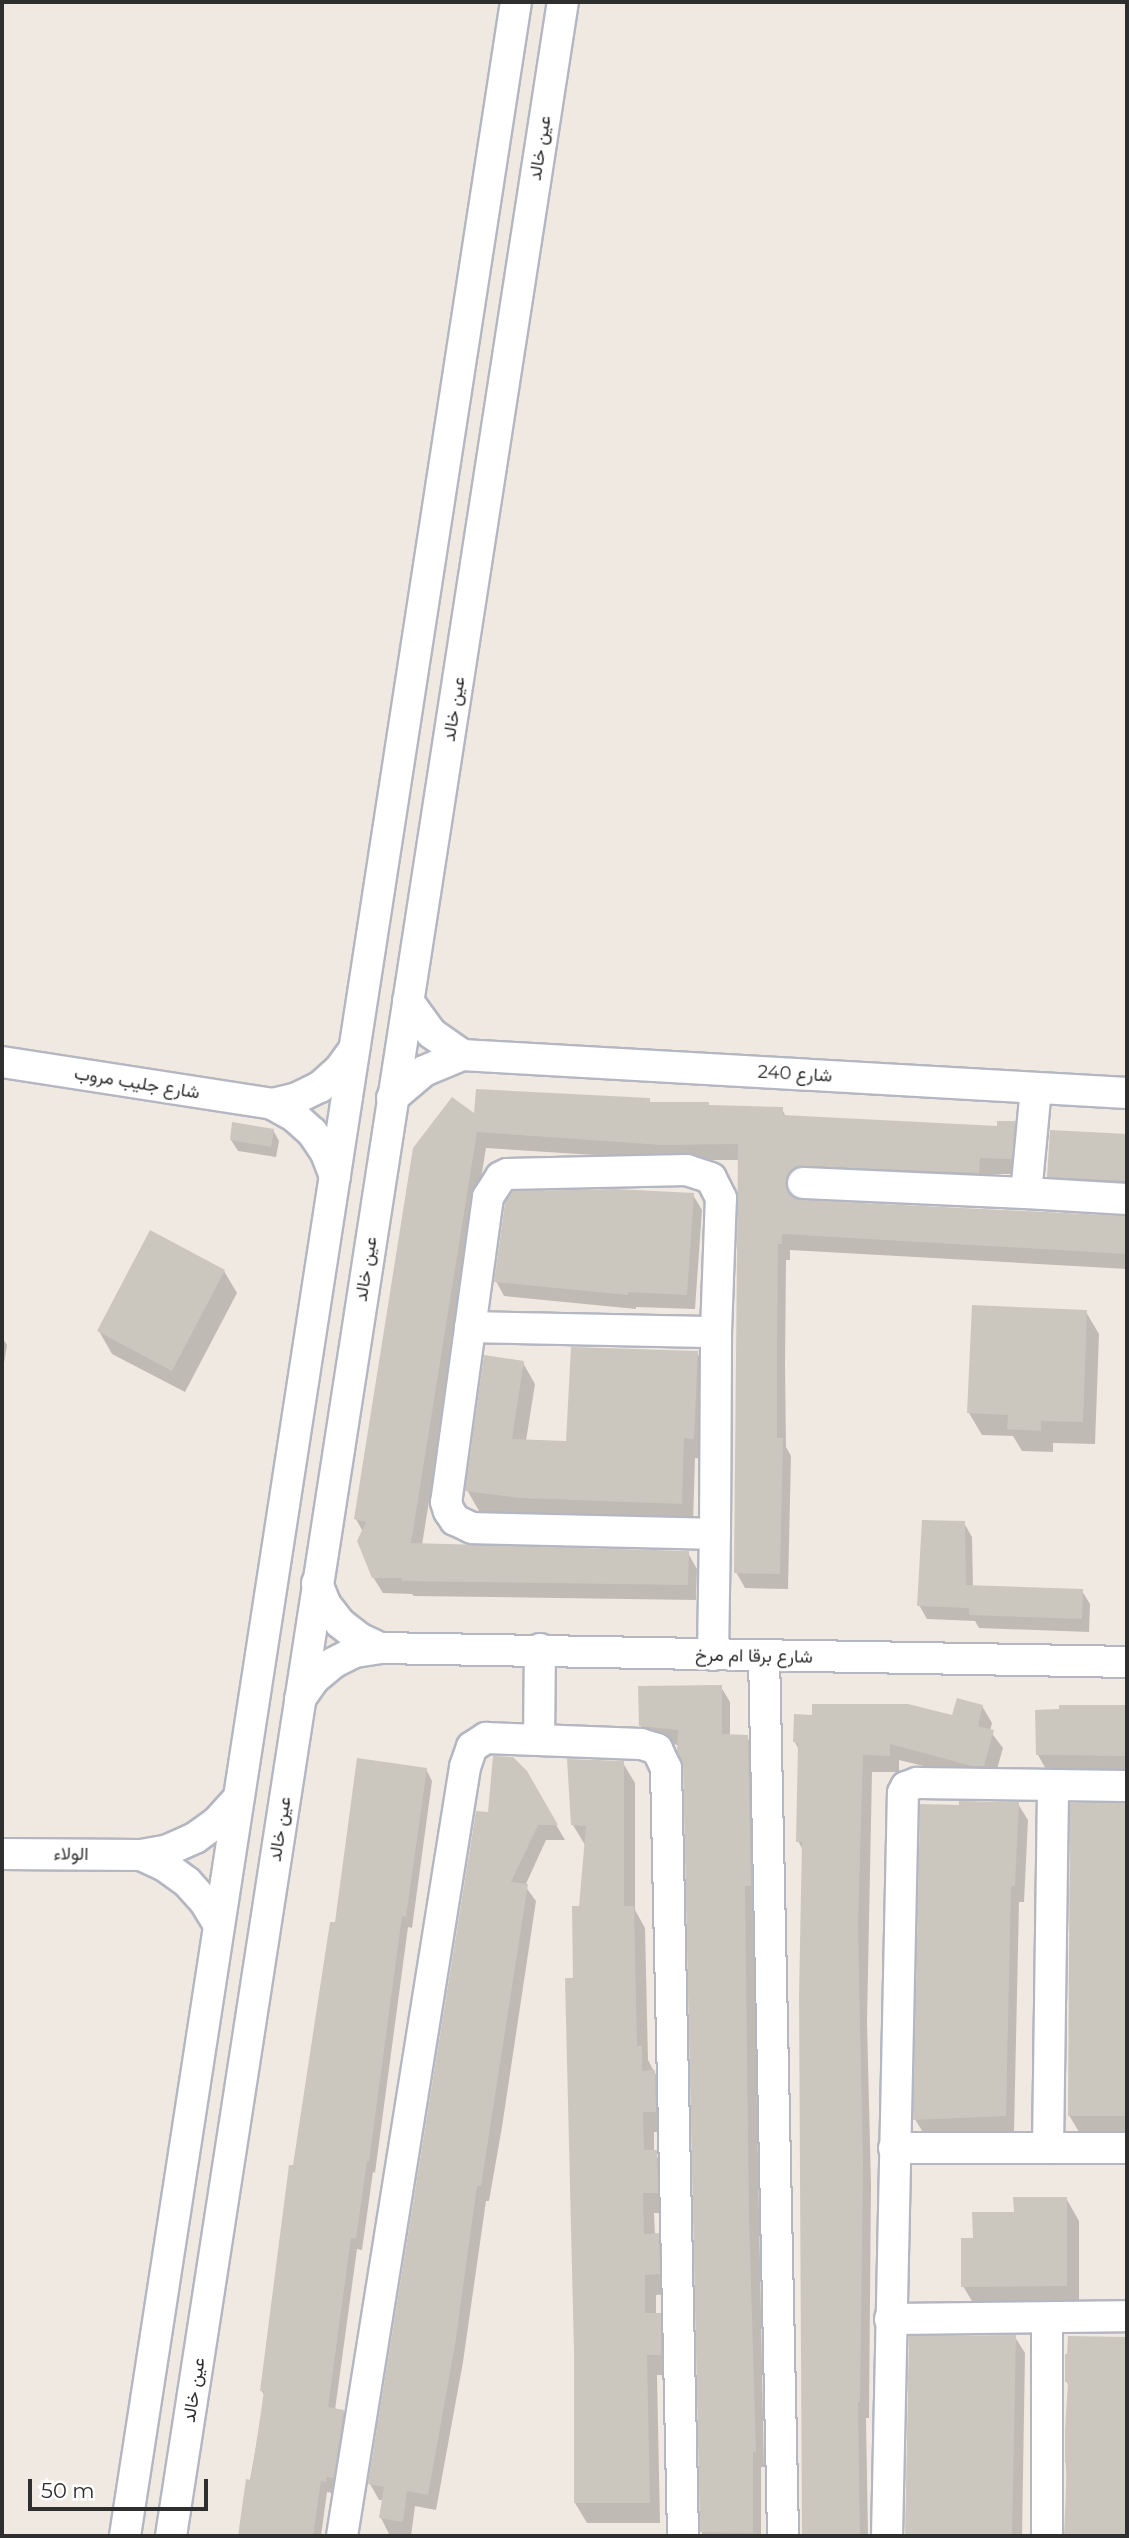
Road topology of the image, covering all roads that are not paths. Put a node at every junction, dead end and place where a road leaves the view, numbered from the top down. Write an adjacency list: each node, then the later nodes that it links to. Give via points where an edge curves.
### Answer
1 (516, 2): 4 (street)
2 (563, 2): 3 (street, عين خالد)
3 (408, 1001): 5 (street, via 430,1033); 9 (street, عين خالد)
4 (354, 1049): 10 (street, شارع جليب مروب, via 340,1070 320,1087); 11 (street)
5 (462, 1055): 7 (street, شارع 240); 9 (street, شارع 240, via 424,1071)
6 (2, 1062): 10 (street, شارع جليب مروب)
7 (1036, 1088): 8 (street, شارع 240); 13 (street)
8 (1127, 1093)
9 (392, 1098): 18 (street, عين خالد)
10 (272, 1104): 11 (street, شارع جليب مروب, via 312,1132)
11 (335, 1176): 28 (street)
12 (803, 1183): 13 (street)
13 (1026, 1193): 14 (street)
14 (1127, 1199)
15 (470, 1327): 16 (street); 16 (street, via 488,1197 500,1177 687,1170 711,1178 721,1198); 17 (street, via 446,1502 455,1520 472,1528)
16 (716, 1332): 17 (street)
17 (715, 1534): 21 (street)
18 (317, 1583): 19 (street, شارع برقا ام مرخ, via 340,1623); 24 (street, عين خالد)
19 (380, 1648): 20 (street, شارع برقا ام مرخ); 24 (street, شارع برقا ام مرخ, via 355,1652 333,1663)
20 (540, 1649): 21 (street, شارع برقا ام مرخ); 25 (street)
21 (713, 1655): 22 (street, شارع برقا ام مرخ)
22 (764, 1656): 23 (street, شارع برقا ام مرخ); 42 (street)
23 (1127, 1662)
24 (300, 1699): 39 (street, عين خالد)
25 (539, 1740): 40 (street, via 486,1738 472,1747 465,1767); 41 (street, via 641,1744 657,1749 666,1768)
26 (1053, 1786): 27 (street); 32 (street, via 917,1783 903,1793); 33 (street)
27 (1127, 1786)
28 (236, 1801): 30 (street, الولاء, via 195,1838 169,1850); 31 (street)
29 (2, 1854): 30 (street, الولاء)
30 (141, 1855): 31 (street, الولاء, via 187,1882)
31 (219, 1925): 38 (street)
32 (894, 2147): 33 (street); 37 (street)
33 (1048, 2148): 34 (street)
34 (1127, 2148)
35 (1127, 2316): 36 (street)
36 (1047, 2318): 37 (street); 44 (street)
37 (890, 2319): 43 (street)
38 (125, 2536)
39 (171, 2536)
40 (342, 2536)
41 (683, 2536)
42 (783, 2536)
43 (887, 2536)
44 (1047, 2536)

